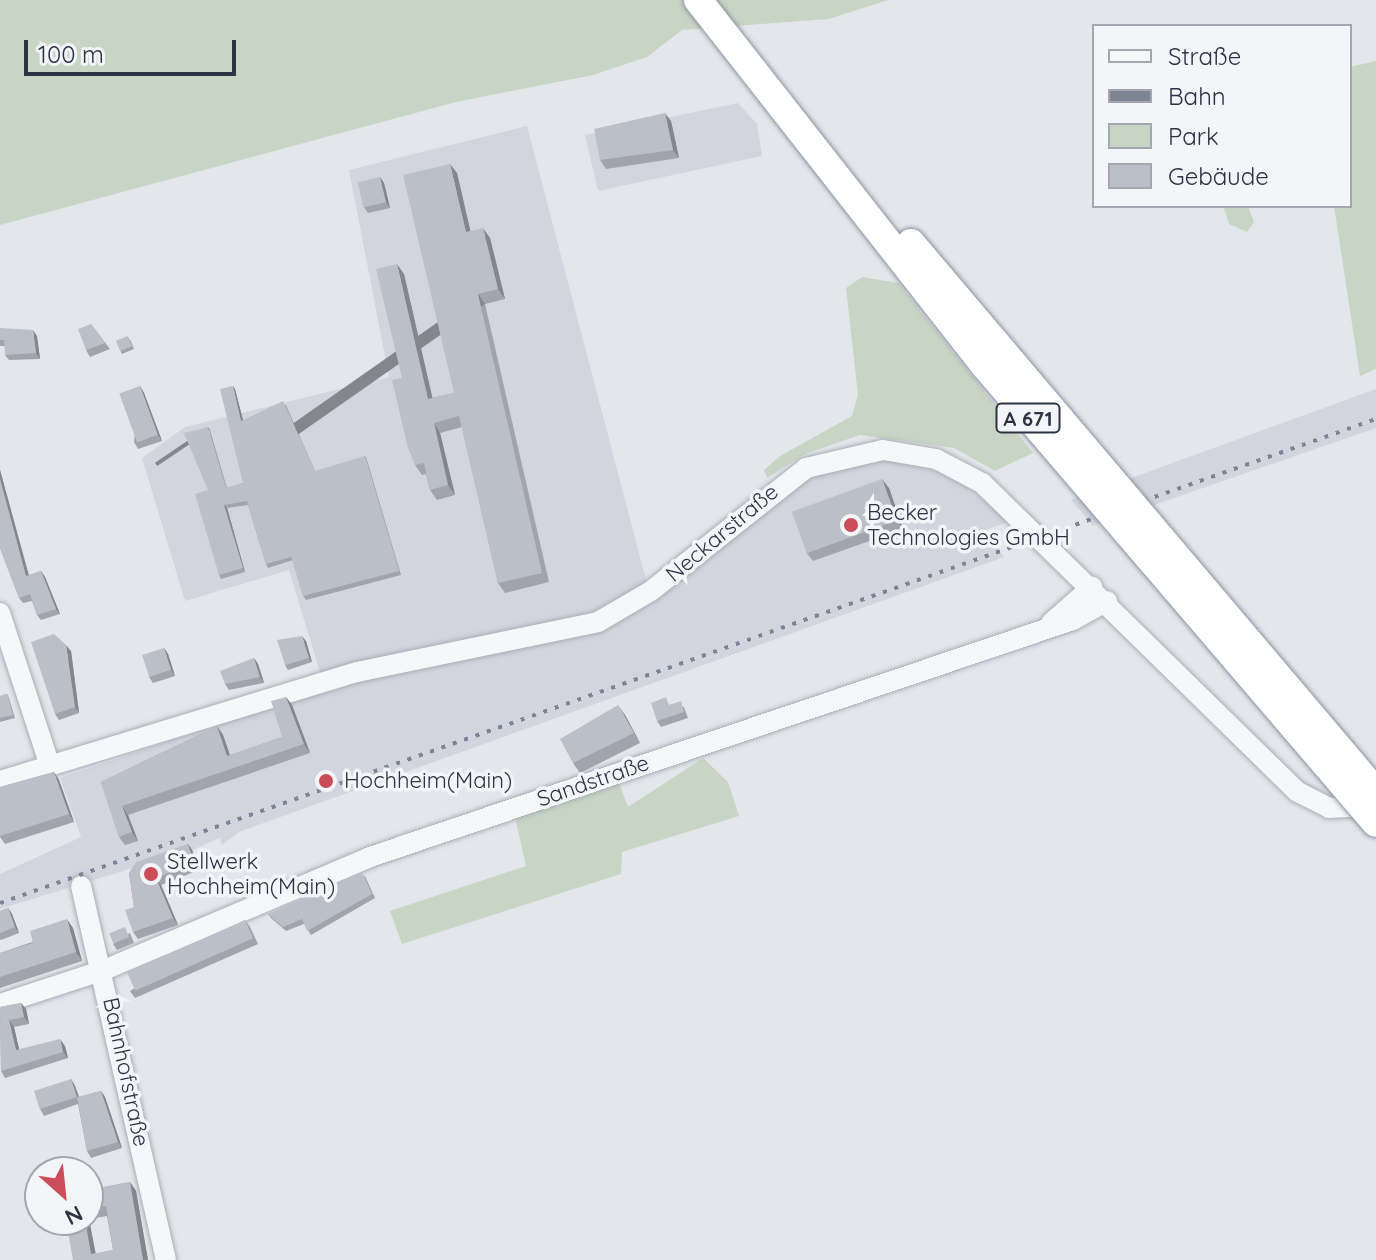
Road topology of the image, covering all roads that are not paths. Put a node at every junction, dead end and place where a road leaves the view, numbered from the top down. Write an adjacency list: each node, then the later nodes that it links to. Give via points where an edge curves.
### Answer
1 (698, 0): 10 (highway, A 671, bridge, via 1031,421)
2 (722, 0): 8 (highway, A 671, bridge, via 1071,439)
3 (1099, 594): 6 (street, Neckarstraße, via 960,469 909,452 856,452 786,480 667,580 598,622 357,672); 9 (street, Neckarstraße, via 1308,799 1329,808); 12 (street, Sandstraße, via 1045,628 370,857)
4 (0, 613): 5 (street)
5 (9, 667): 6 (street)
6 (50, 766): 7 (street, Neckarstraße)
7 (0, 781)
8 (1376, 792)
9 (1376, 806)
10 (1376, 823)
11 (81, 886): 12 (street, Bahnhofstraße)
12 (104, 970): 13 (street, Sandstraße); 14 (street, Bahnhofstraße)
13 (0, 1004)
14 (166, 1260)

